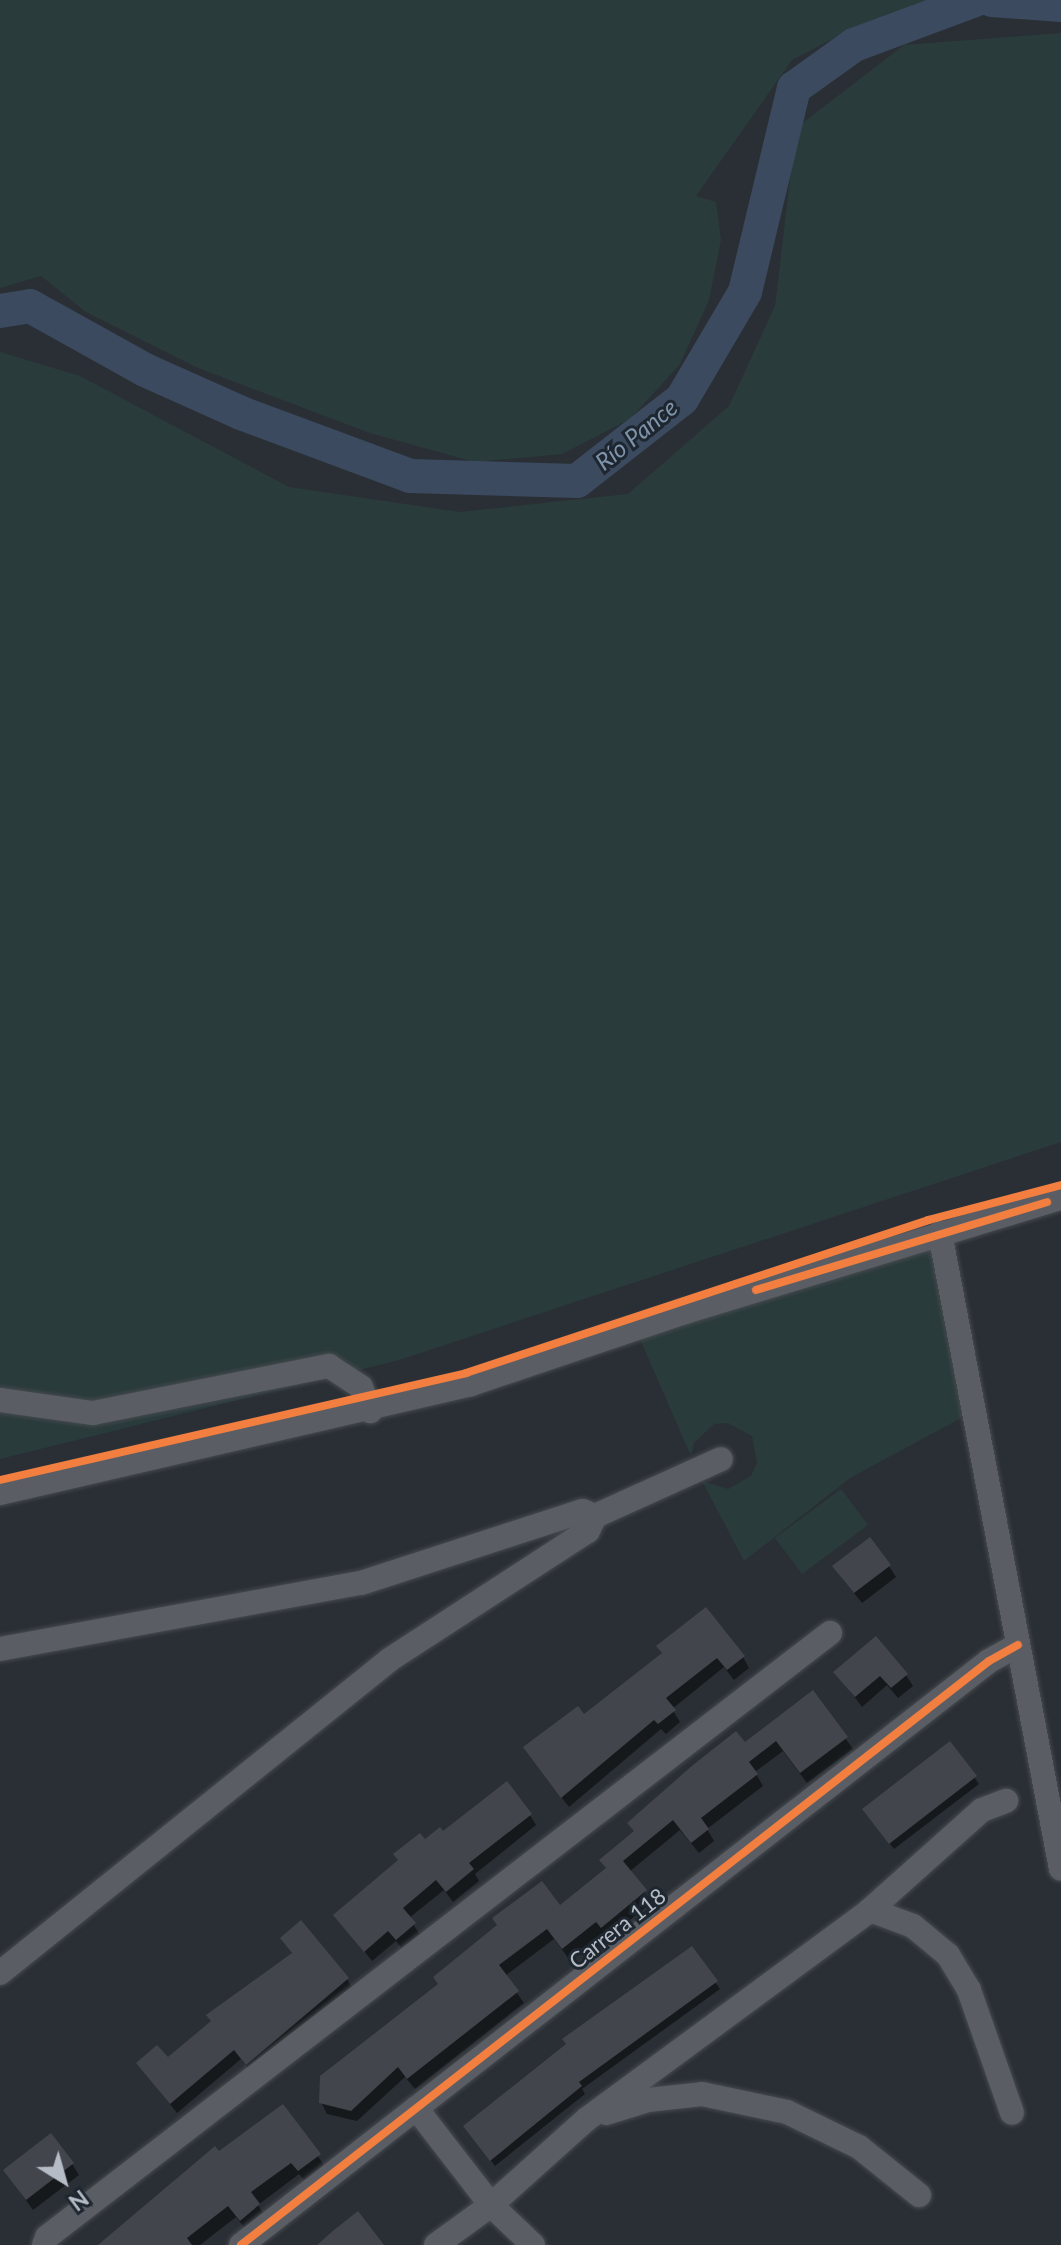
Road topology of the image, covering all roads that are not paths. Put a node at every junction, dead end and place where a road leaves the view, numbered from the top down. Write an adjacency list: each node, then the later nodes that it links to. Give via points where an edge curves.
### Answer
1 (1061, 1198): 2 (street)
2 (940, 1233): 4 (street, via 471,1384); 9 (street)
3 (0, 1400): 4 (street, via 93,1413 329,1366 361,1387)
4 (370, 1411): 6 (street)
5 (721, 1459): 7 (street)
6 (0, 1493)
7 (595, 1516): 10 (street, via 583,1511 361,1583); 14 (street, via 588,1531 389,1660)
8 (830, 1633): 20 (street, via 47,2237)
9 (1018, 1645): 12 (street); 15 (street, Carrera 118, via 989,1661)
10 (0, 1649)
11 (1006, 1801): 13 (street, via 982,1810)
12 (1061, 1869)
13 (870, 1910): 16 (street, via 913,1926 948,1955 969,1990); 17 (street)
14 (0, 1973)
15 (416, 2108): 19 (street); 21 (street, Carrera 118)
16 (1012, 2113)
17 (587, 2119): 18 (street, via 648,2100 702,2094 787,2112 859,2147); 19 (street)
18 (919, 2195)
19 (491, 2205): 22 (street); 23 (street)
20 (44, 2245)
21 (241, 2245)
22 (436, 2245)
23 (533, 2245)

